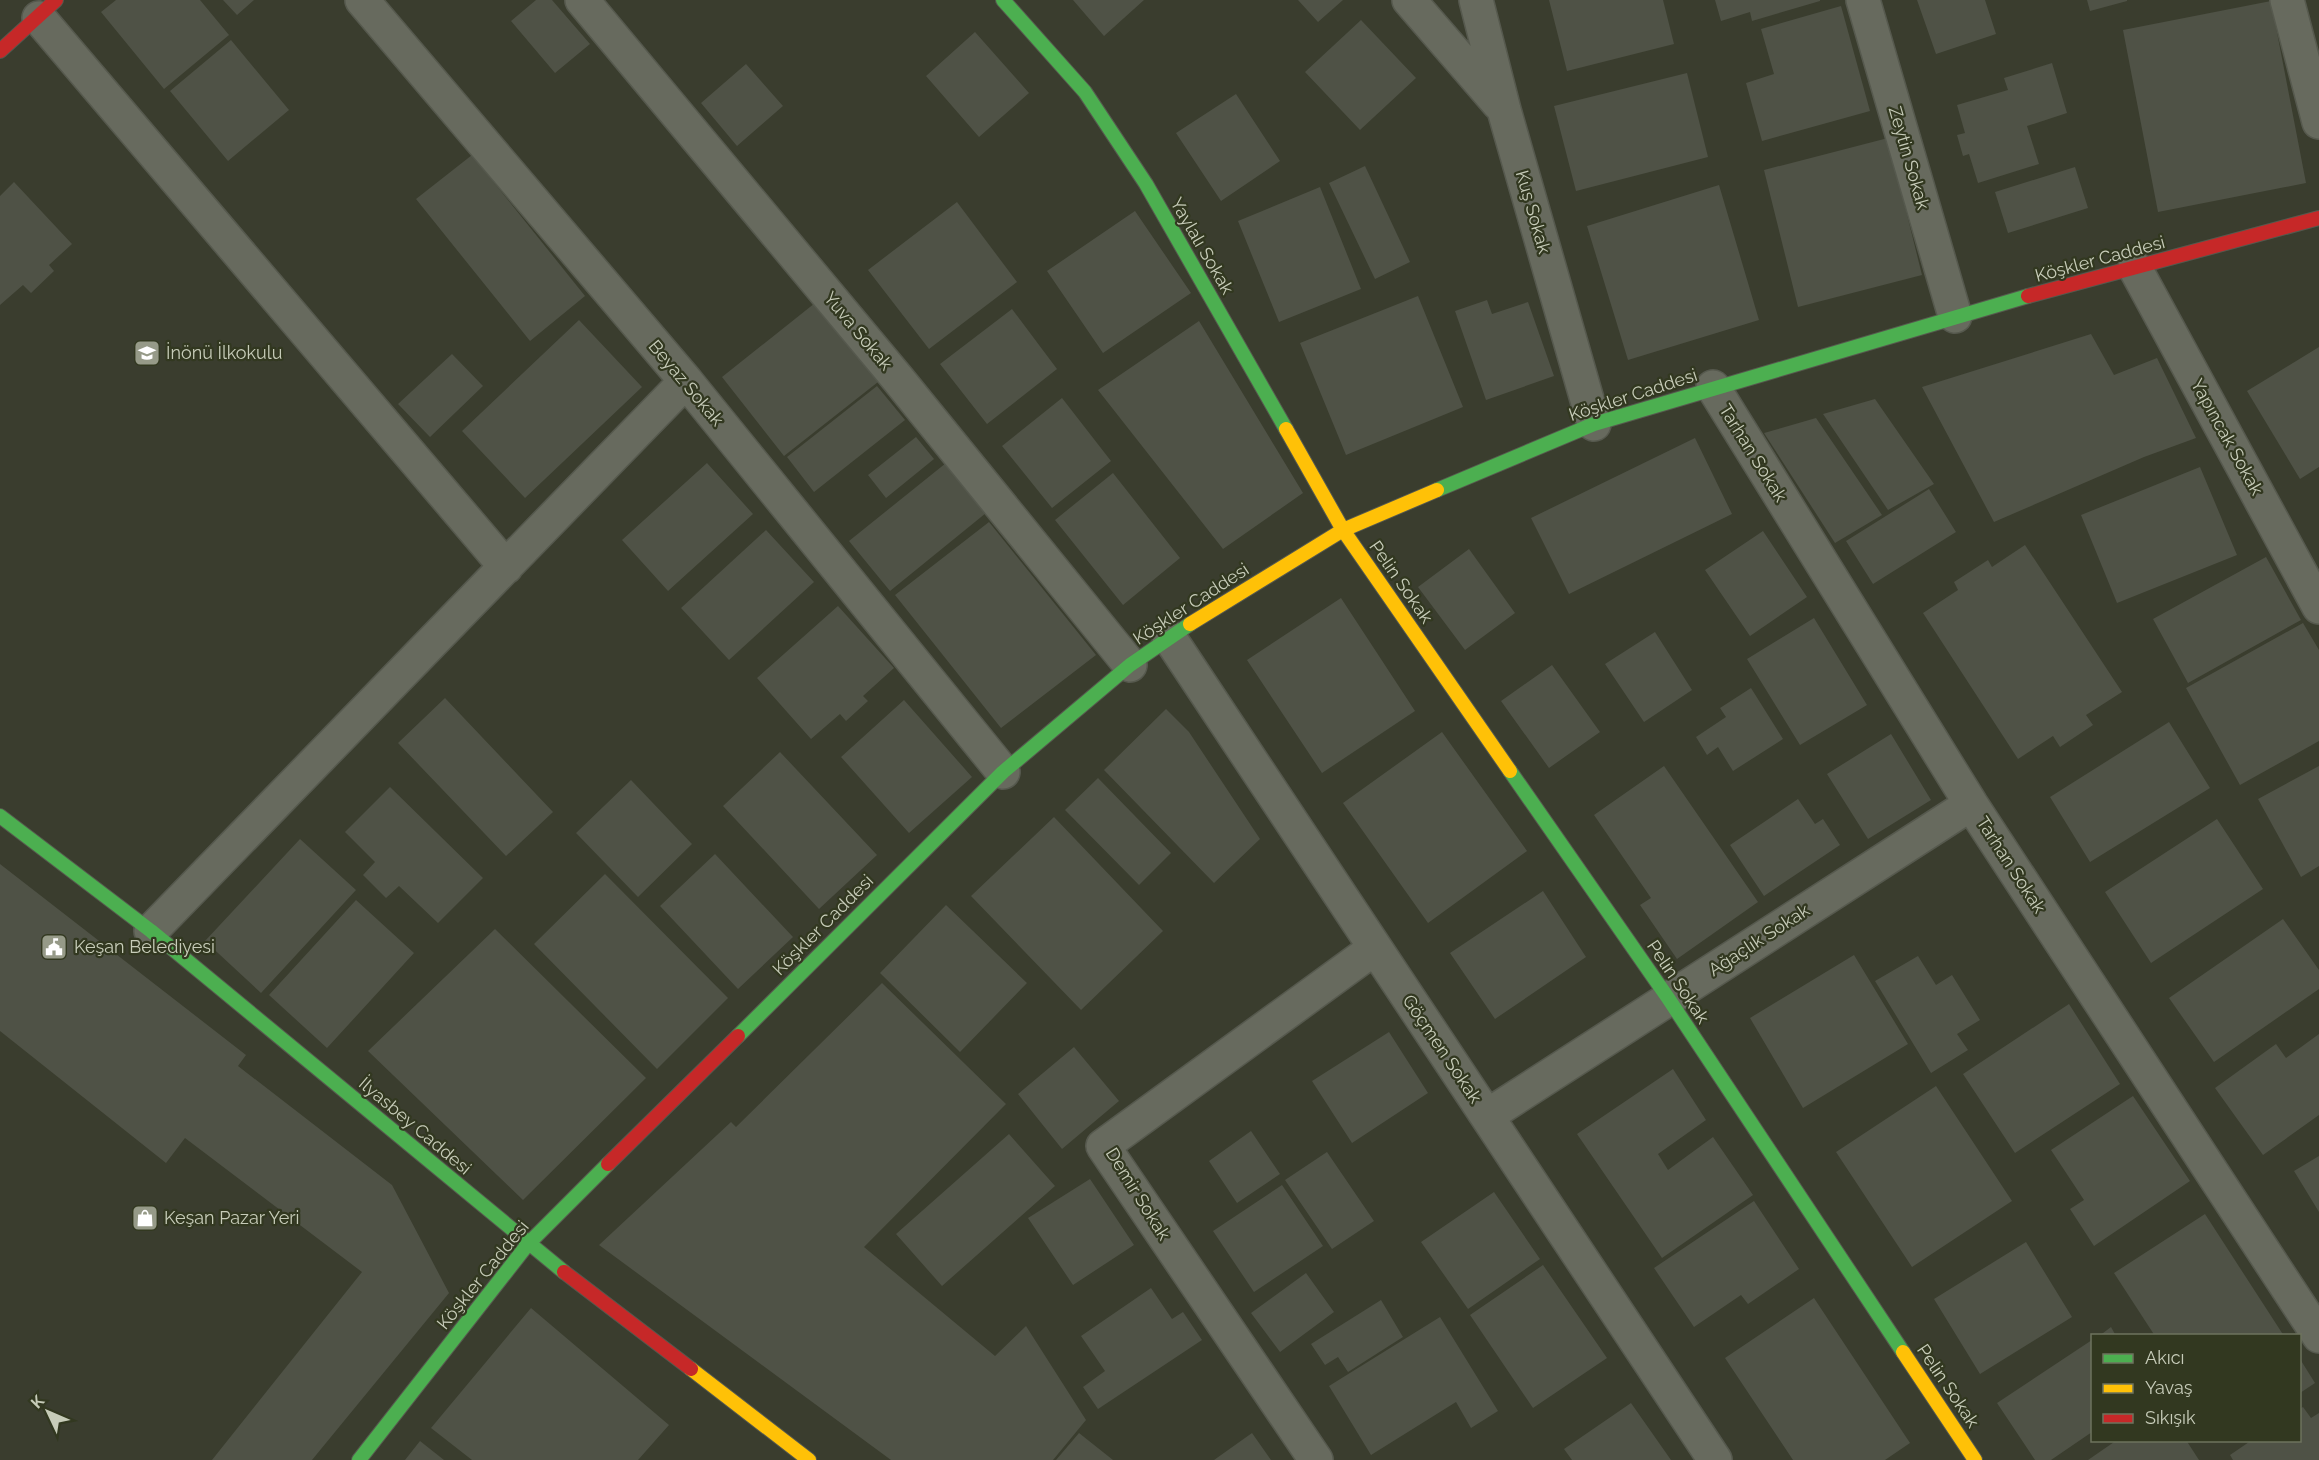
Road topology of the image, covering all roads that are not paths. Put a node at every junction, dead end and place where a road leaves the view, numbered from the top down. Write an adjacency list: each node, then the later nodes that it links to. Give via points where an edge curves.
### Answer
1 (362, 0): 15 (street, Beyaz Sokak)
2 (582, 0): 22 (street, Yuva Sokak)
3 (1002, 0): 18 (main road, Yaylalı Sokak, via 1085,92 1116,136)
4 (1409, 0): 10 (street)
5 (1476, 0): 10 (street, Kuş Sokak)
6 (1863, 0): 14 (street, Zeytin Sokak)
7 (2287, 0): 11 (street)
8 (48, 9): 9 (main road); 19 (street)
9 (0, 51)
10 (1504, 110): 17 (street, Kuş Sokak)
11 (2319, 122)
12 (2319, 218): 13 (main road, Köşkler Caddesi)
13 (2135, 268): 14 (main road, Köşkler Caddesi); 20 (street, Yapıncak Sokak)
14 (1955, 316): 16 (main road, Köşkler Caddesi)
15 (686, 381): 19 (street); 23 (street, Beyaz Sokak)
16 (1713, 387): 17 (main road, Köşkler Caddesi); 24 (street, Tarhan Sokak)
17 (1594, 424): 18 (main road, Köşkler Caddesi)
18 (1342, 530): 21 (main road, Köşkler Caddesi); 28 (main road, Pelin Sokak)
19 (506, 567): 26 (street)
20 (2319, 607)
21 (1169, 638): 22 (main road, Köşkler Caddesi); 27 (street, Göçmen Sokak)
22 (1130, 665): 23 (main road, Köşkler Caddesi)
23 (1003, 772): 30 (main road, Köşkler Caddesi)
24 (1971, 804): 28 (street, Ağaçlık Sokak); 31 (street, Tarhan Sokak)
25 (0, 816): 26 (main road, İlyasbey Caddesi)
26 (151, 931): 30 (main road, İlyasbey Caddesi)
27 (1375, 948): 29 (street, Göçmen Sokak); 34 (street, Demir Sokak, via 1103,1146)
28 (1668, 998): 29 (street, Ağaçlık Sokak); 36 (main road, Pelin Sokak)
29 (1488, 1116): 35 (street, Göçmen Sokak)
30 (528, 1244): 32 (main road, Köşkler Caddesi); 33 (main road, İlyasbey Caddesi)
31 (2319, 1336)
32 (359, 1460)
33 (809, 1460)
34 (1316, 1460)
35 (1715, 1460)
36 (1975, 1460)

